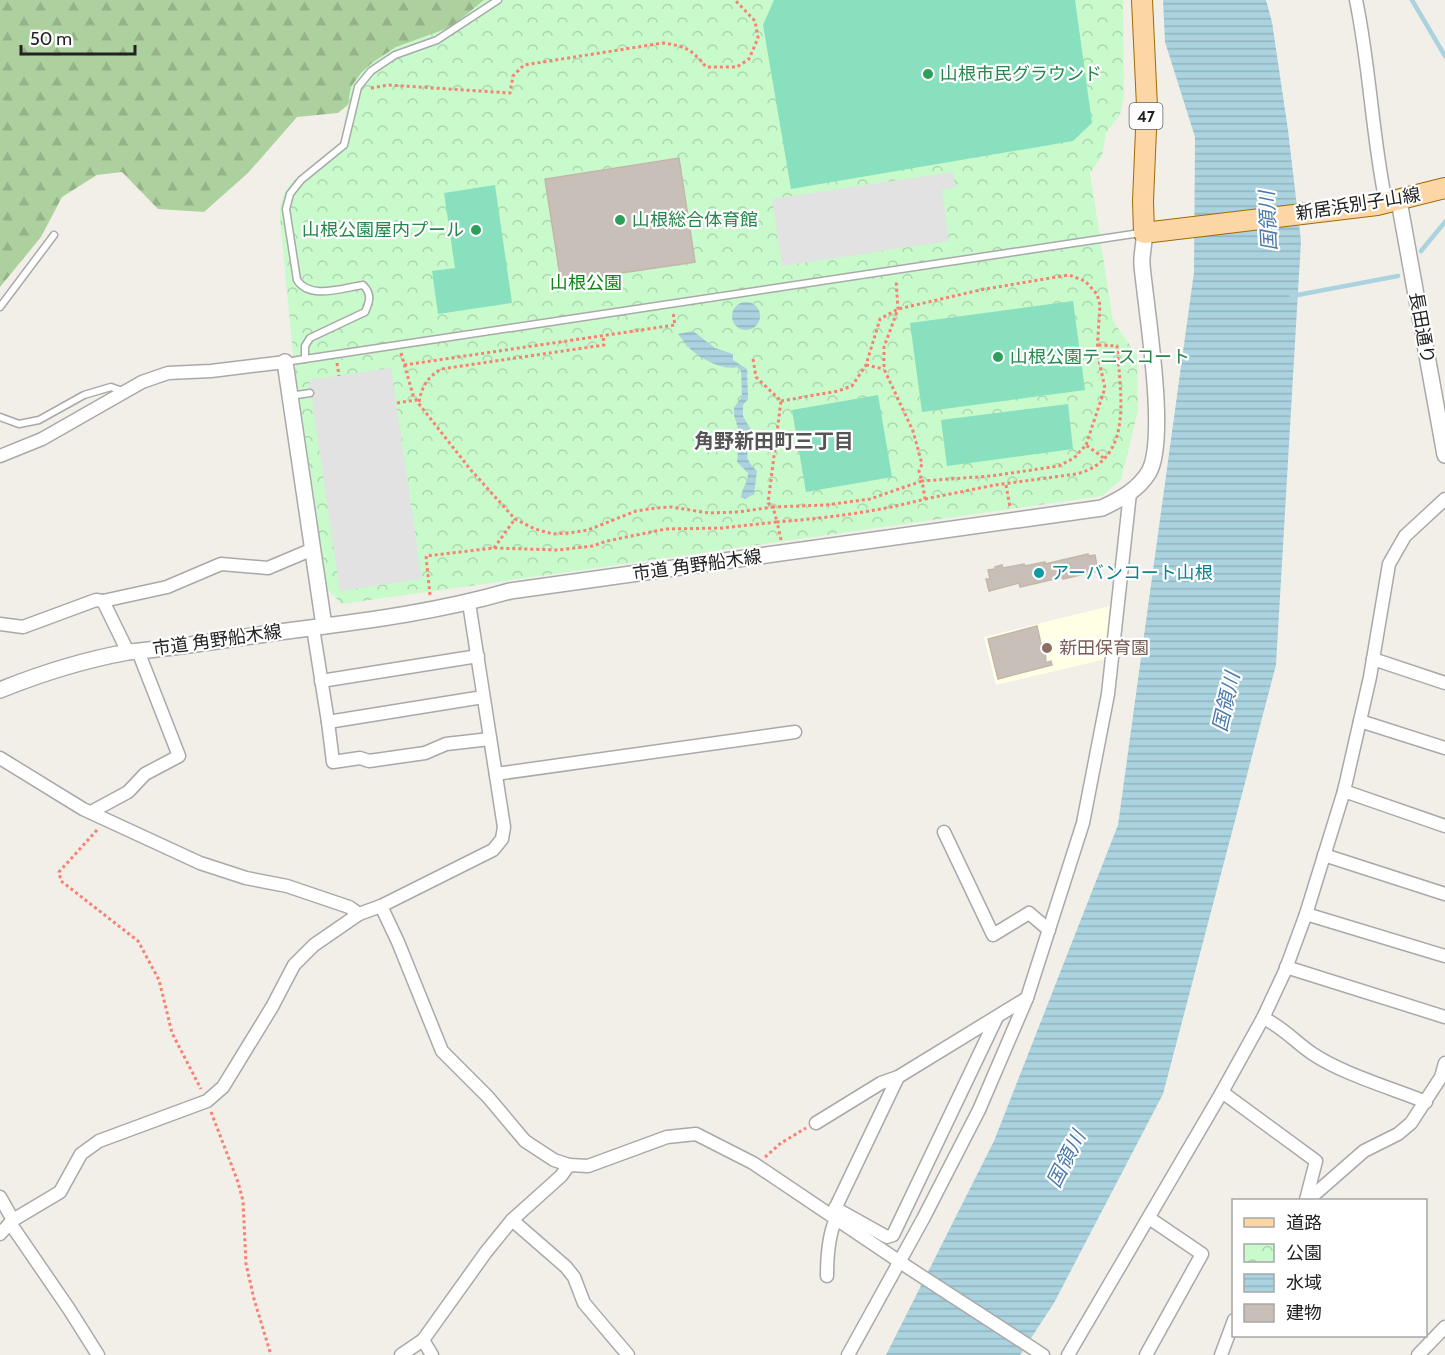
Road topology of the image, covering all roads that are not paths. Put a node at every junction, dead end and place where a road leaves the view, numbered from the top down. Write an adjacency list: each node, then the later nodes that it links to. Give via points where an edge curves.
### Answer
1 (498, 0): 9 (lane, via 436,40 395,55 371,71 358,91 344,145 301,180 290,195 286,209 297,280 302,287 314,291 363,285 370,300 365,312 310,338 305,346)
2 (1142, 0): 6 (main road, 47, via 1147,106)
3 (1356, 0): 5 (street, via 1376,155)
4 (1445, 188): 5 (main road, 新居浜別子山線)
5 (1387, 203): 6 (main road, 新居浜別子山線); 15 (street, 長田通り)
6 (1144, 233): 9 (lane); 17 (street, 市道 角野船木線, via 1142,261 1156,449 1150,471)
7 (54, 236): 8 (lane)
8 (0, 307)
9 (306, 359): 10 (lane)
10 (285, 362): 11 (street, via 168,373); 13 (street)
11 (126, 392): 14 (lane, via 111,387 84,395 39,420 19,424); 16 (street, via 42,439)
12 (310, 393): 13 (lane)
13 (290, 396): 19 (street)
14 (0, 417)
15 (1445, 455)
16 (0, 456)
17 (1130, 493): 21 (street, 市道 角野船木線, via 1102,508 510,591); 47 (street, via 1108,694 1083,823)
18 (1445, 499): 26 (street, via 1405,536 1389,564)
19 (313, 549): 20 (street, via 268,568 221,564 167,587); 23 (street)
20 (103, 601): 22 (street, via 96,600 23,627); 24 (street)
21 (469, 603): 23 (street, 市道 角野船木線); 25 (street)
22 (0, 624)
23 (319, 627): 24 (street, 市道 角野船木線); 27 (street)
24 (133, 651): 29 (street, 市道 角野船木線, via 45,672); 39 (street, via 179,756 145,774 128,792)
25 (478, 656): 27 (street); 30 (street)
26 (1373, 659): 28 (street); 31 (street)
27 (321, 681): 32 (street)
28 (1445, 683)
29 (0, 690)
30 (483, 697): 32 (street); 34 (street)
31 (1360, 721): 35 (street); 38 (street)
32 (328, 722): 34 (street, via 333,762 425,753 446,744)
33 (795, 732): 37 (street)
34 (490, 739): 37 (street)
35 (1445, 748)
36 (0, 758): 39 (street)
37 (496, 774): 44 (street, via 504,827 502,839 493,850)
38 (1344, 791): 40 (street); 42 (street)
39 (92, 812): 45 (street, via 200,863 287,886)
40 (1445, 826)
41 (944, 832): 47 (street, via 993,935 1029,913)
42 (1324, 855): 43 (street); 46 (street)
43 (1445, 894)
44 (381, 906): 45 (street); 60 (street, via 442,1051 525,1141)
45 (359, 914): 67 (street, via 314,945 294,965 223,1087 207,1101 99,1141 81,1154 60,1192)
46 (1306, 914): 48 (street); 49 (street)
47 (1049, 930): 50 (street)
48 (1445, 956)
49 (1286, 967): 52 (street); 53 (street)
50 (1027, 998): 51 (street); 69 (street, via 979,1110)
51 (997, 1017): 55 (street); 64 (street, via 893,1235 886,1237)
52 (1445, 1017)
53 (1263, 1018): 57 (street); 58 (street, via 1278,1024 1312,1054 1334,1066)
54 (1445, 1063): 56 (street)
55 (898, 1077): 59 (street, via 881,1083); 64 (street)
56 (1443, 1077): 58 (street)
57 (1222, 1092): 62 (street, via 1316,1161); 65 (street)
58 (1426, 1102): 63 (street, via 1398,1134 1364,1151)
59 (816, 1123)
60 (569, 1165): 64 (street, via 588,1166 667,1137 696,1134 757,1165); 66 (street)
61 (0, 1197): 67 (street)
62 (1307, 1199)
63 (1308, 1199)
64 (834, 1214): 69 (street); 70 (street)
65 (1149, 1218): 80 (street); 81 (street, via 1202,1254)
66 (512, 1220): 73 (street); 77 (street, via 566,1267 584,1303)
67 (12, 1221): 68 (street); 74 (street)
68 (0, 1233)
69 (904, 1265): 78 (street); 79 (street)
70 (827, 1276)
71 (1232, 1323): 82 (street)
72 (1445, 1327): 83 (street)
73 (423, 1340): 75 (street); 76 (street)
74 (98, 1355)
75 (401, 1355)
76 (432, 1355)
77 (628, 1355)
78 (848, 1355)
79 (1043, 1355)
80 (1068, 1355)
81 (1146, 1355)
82 (1221, 1355)
83 (1418, 1355)

